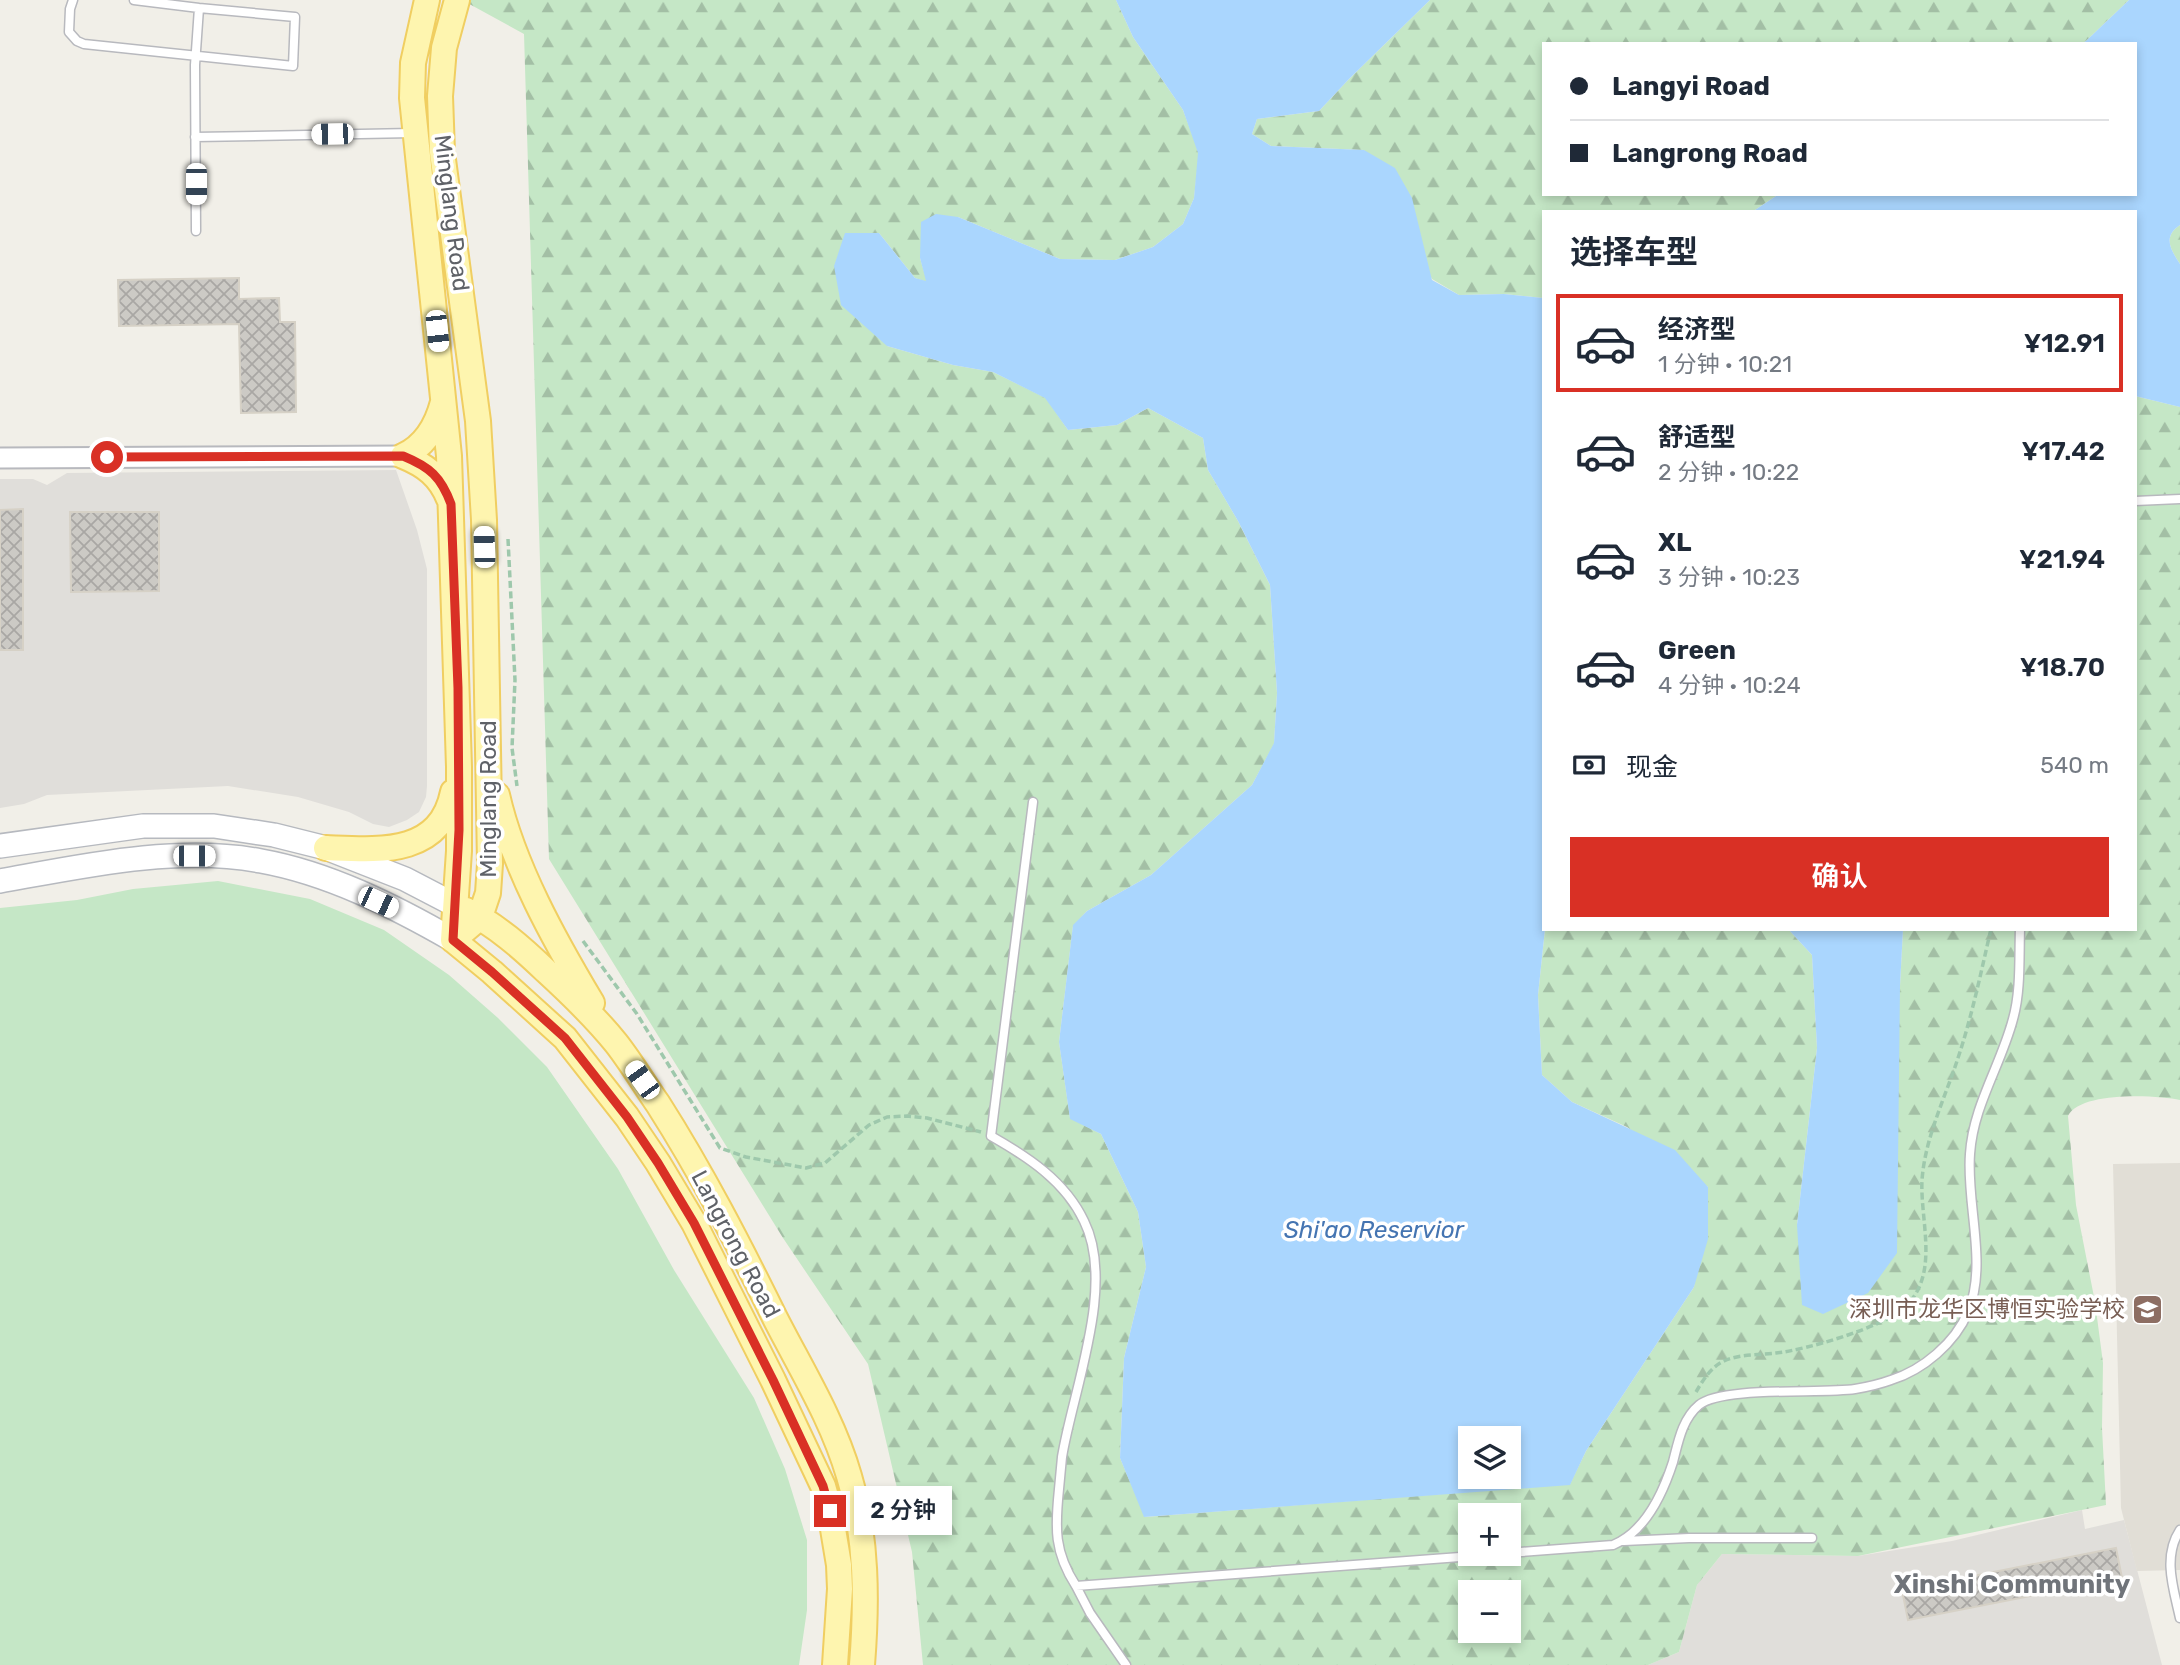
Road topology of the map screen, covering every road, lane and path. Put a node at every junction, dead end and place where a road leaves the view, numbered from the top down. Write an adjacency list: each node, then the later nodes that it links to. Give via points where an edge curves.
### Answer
1 (74, 0): 6 (lane, via 69,32 83,44)
2 (134, 0): 5 (lane)
3 (427, 0): 7 (main road, Minglang Road, via 413,63)
4 (457, 0): 16 (main road, Minglang Road, via 444,48 442,152 478,421)
5 (199, 8): 6 (lane); 6 (lane, via 295,17 293,66)
6 (195, 56): 8 (lane)
7 (414, 133): 8 (lane); 10 (main road, Minglang Road)
8 (195, 137): 9 (lane)
9 (196, 232)
10 (444, 401): 11 (main road, via 432,429 414,451); 15 (main road, Minglang Road)
11 (403, 456): 12 (street); 15 (main road, via 437,476)
12 (0, 458)
13 (2180, 499): 14 (lane)
14 (2137, 501)
15 (451, 504): 17 (main road, Minglang Road)
16 (489, 756): 23 (main road, Minglang Road, via 490,864); 28 (main road, via 500,807 535,898)
17 (458, 767): 20 (main road, via 451,802 432,832 391,849); 22 (main road, Minglang Road)
18 (1033, 802): 29 (lane)
19 (0, 845): 20 (main road, via 143,826 214,826)
20 (326, 848): 22 (main road, via 405,879)
21 (0, 881): 27 (main road, via 167,856 260,860 354,890)
22 (454, 905): 23 (main road, Langrong Road); 27 (main road, Minglang Road)
23 (480, 917): 27 (main road); 28 (main road, Langrong Road, via 566,989)
24 (1990, 931): 30 (path, via 1959,1055 1926,1153 1922,1181 1926,1269 1917,1293 1883,1323 1779,1353 1724,1361 1705,1376)
25 (2020, 931): 30 (lane, via 2014,1017 1980,1103 1969,1153 1976,1278 1969,1311 1953,1339 1926,1363 1893,1380 1854,1389 1709,1399)
26 (577, 932): 29 (path, via 637,1014 720,1148 806,1168 825,1163 869,1125 887,1117 927,1118)
27 (453, 940): 38 (main road, Langrong Road, via 565,1038 627,1117 694,1223 823,1486 839,1565)
28 (615, 1043): 39 (main road, Langrong Road, via 669,1122 729,1226 844,1458 865,1566)
29 (991, 1136): 36 (lane, via 1044,1169 1071,1201 1085,1222 1096,1267 1090,1331 1062,1457 1057,1514 1064,1567)
30 (1690, 1414): 33 (lane, via 1646,1519)
31 (2180, 1530): 37 (lane, via 2170,1564)
32 (1812, 1538): 33 (lane)
33 (1624, 1541): 34 (lane)
34 (1521, 1552)
35 (1458, 1557): 36 (lane)
36 (1076, 1586): 40 (lane)
37 (2180, 1618)
38 (835, 1665)
39 (862, 1665)
40 (1126, 1665)

